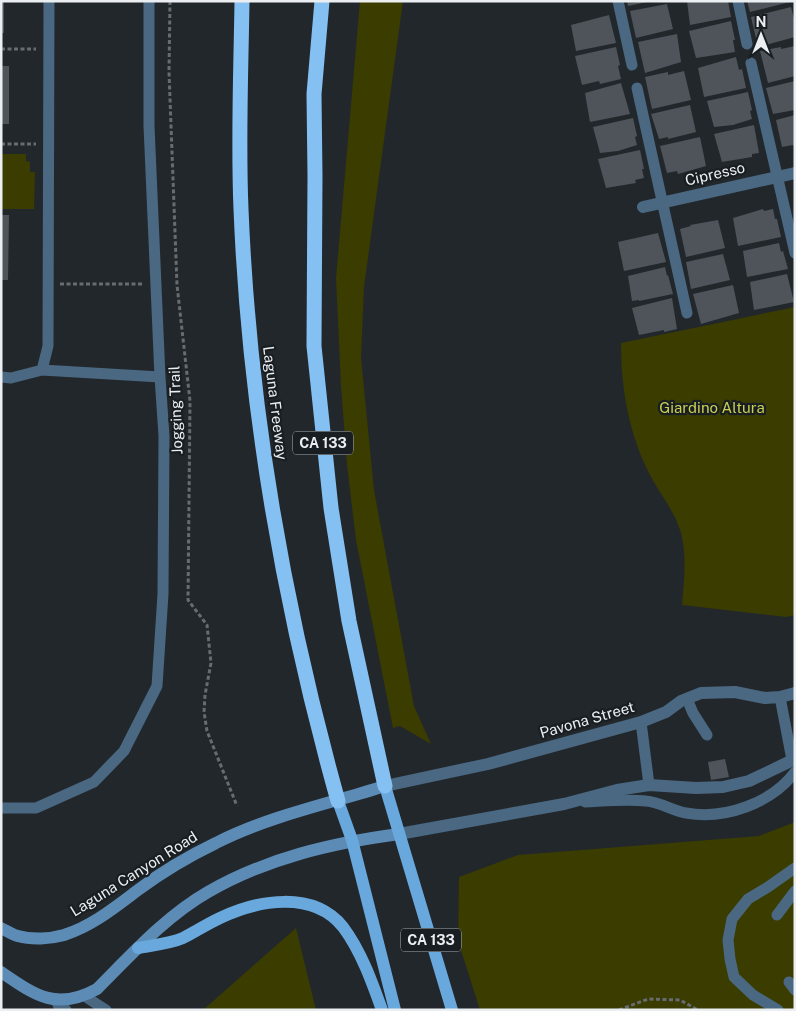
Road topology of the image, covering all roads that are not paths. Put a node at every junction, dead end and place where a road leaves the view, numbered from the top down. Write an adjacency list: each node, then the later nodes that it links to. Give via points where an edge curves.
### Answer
1 (49, 1): 17 (lane, via 48,346)
2 (149, 1): 18 (lane, via 149,126)
3 (242, 1): 28 (highway, Laguna Freeway / CA 133, via 241,208 257,410 282,564)
4 (322, 1): 27 (highway, CA 133, via 314,94 314,346 334,526 349,621)
5 (618, 1): 9 (lane)
6 (738, 1): 7 (lane)
7 (747, 44)
8 (751, 63): 12 (lane)
9 (632, 66)
10 (637, 88): 13 (lane)
11 (795, 173): 12 (street, Cipresso)
12 (777, 177): 13 (street, Cipresso); 15 (lane)
13 (663, 202): 14 (street, Cipresso); 16 (lane)
14 (643, 207)
15 (795, 253)
16 (687, 313)
17 (42, 370): 18 (lane); 19 (lane)
18 (160, 376): 30 (lane, via 164,436 163,594 157,686 124,751 94,782 36,808)
19 (1, 378)
20 (795, 693): 21 (street, Pavona Street)
21 (780, 697): 22 (street, Pavona Street, via 718,692); 25 (lane)
22 (687, 699): 23 (street, Pavona Street); 24 (lane)
23 (641, 722): 26 (lane); 27 (street, Pavona Street, via 488,764)
24 (708, 735)
25 (794, 764): 26 (street, via 723,787); 29 (lane, via 787,783 766,798 742,809 718,814 686,814 649,801)
26 (649, 785): 29 (street)
27 (385, 786): 28 (main road, Laguna Canyon Road); 31 (main road, CA 133)
28 (338, 801): 32 (main road, CA 133); 36 (main road, Laguna Canyon Road, via 263,821 216,843 172,867 109,912 63,935 52,938 19,936)
29 (564, 804): 31 (street)
30 (1, 808)
31 (399, 834): 32 (main road); 44 (main road, CA 133)
32 (352, 840): 37 (main road, via 271,863 207,892); 43 (main road, CA 133)
33 (795, 868): 45 (lane, via 748,898 732,920 728,940 734,977 752,995)
34 (795, 890): 35 (lane)
35 (777, 915)
36 (1, 928)
37 (138, 948): 39 (main road); 42 (main road, via 182,938 220,917 250,907 280,901 312,906 334,918 342,927 363,964)
38 (1, 972): 40 (main road, via 40,998)
39 (86, 997): 40 (main road); 41 (lane)
40 (62, 1007)
41 (106, 1010)
42 (382, 1010)
43 (395, 1010)
44 (452, 1010)
45 (778, 1010)

